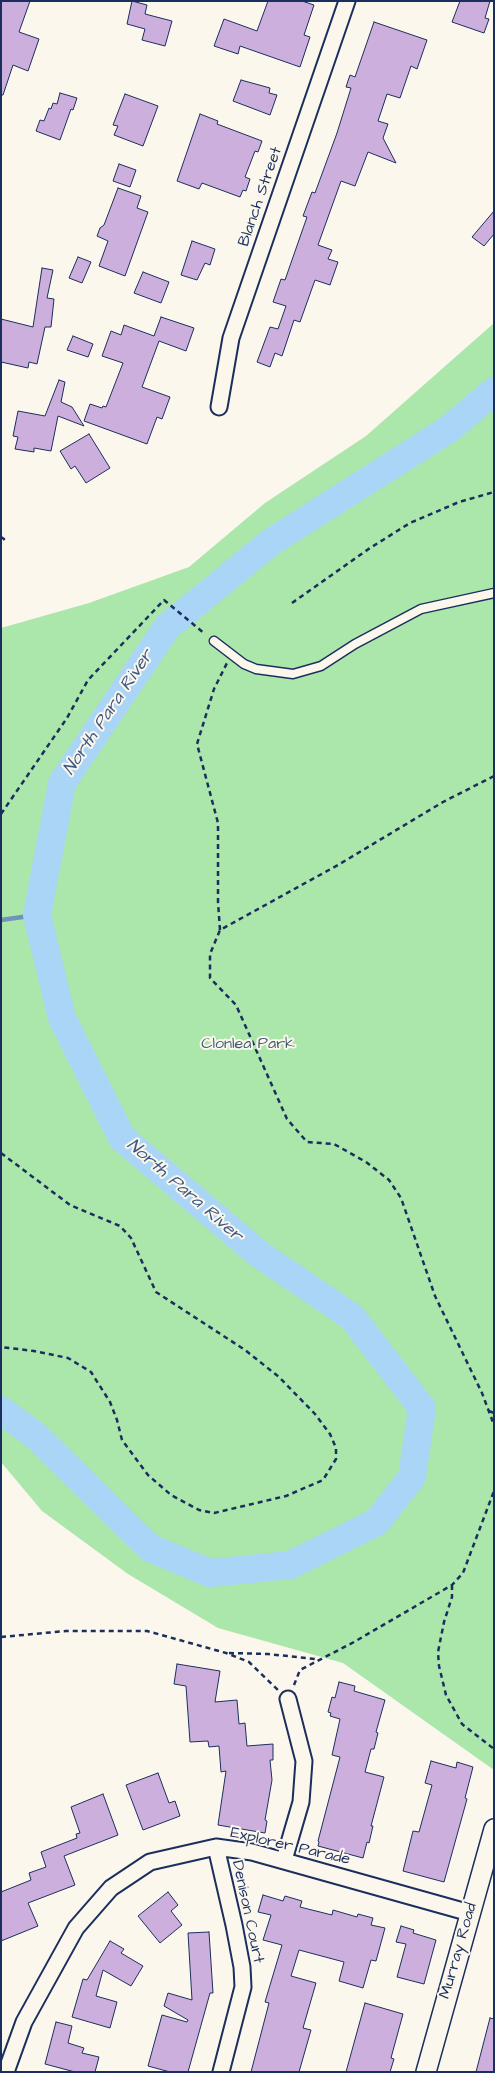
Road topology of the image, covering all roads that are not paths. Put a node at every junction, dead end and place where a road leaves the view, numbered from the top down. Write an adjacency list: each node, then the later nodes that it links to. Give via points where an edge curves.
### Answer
1 (347, 1): 2 (street, Blanch Street, via 231,338)
2 (219, 407)
3 (494, 593): 4 (lane, via 422,609 321,666 293,674 256,670)
4 (214, 641)
5 (288, 1699): 8 (street, via 304,1761 301,1802)
6 (494, 1830): 9 (street, Murray Road)
7 (216, 1847): 8 (street, Explorer Parade); 10 (street, Explorer Parade, via 150,1862 111,1888 76,1928 28,2015); 11 (street, Denison Court, via 234,1924 243,1987)
8 (284, 1860): 9 (street, Explorer Parade)
9 (470, 1913): 12 (street, Murray Road)
10 (5, 2068)
11 (221, 2072)
12 (426, 2072)

